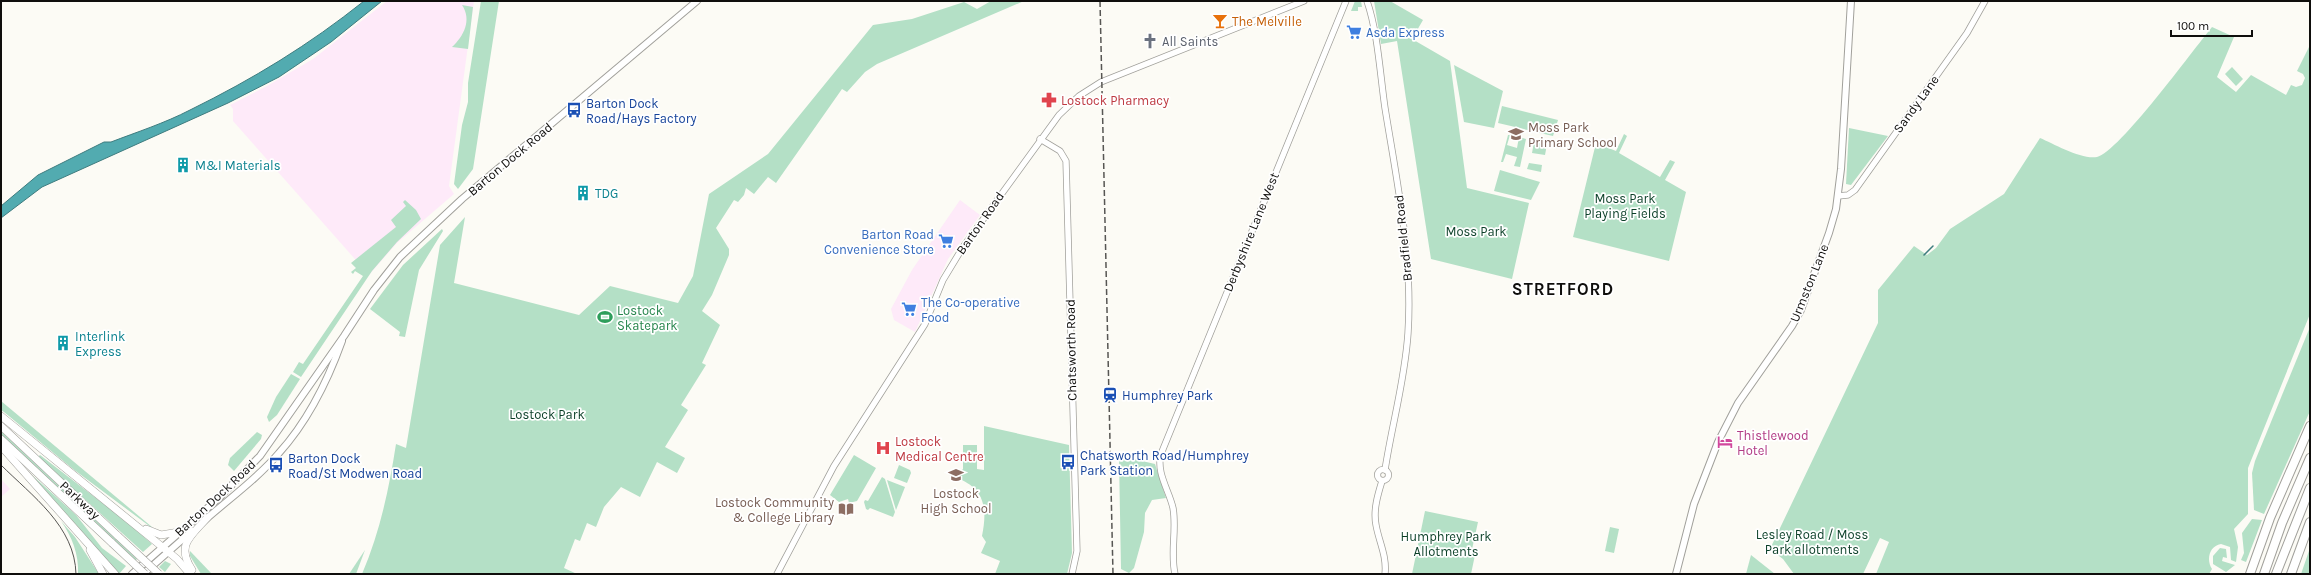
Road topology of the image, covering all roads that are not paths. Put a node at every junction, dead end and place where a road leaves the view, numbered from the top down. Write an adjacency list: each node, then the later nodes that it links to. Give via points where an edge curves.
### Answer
1 (697, 1): 9 (main road, Barton Dock Road, via 413,243 374,290)
2 (1304, 1): 7 (street, Barton Road, via 1101,82 1066,107)
3 (1345, 1): 33 (street, Derbyshire Lane West, via 1159,462 1174,519)
4 (1852, 1): 8 (main road, Urmston Lane)
5 (1986, 1): 8 (street, Sandy Lane, via 1967,33 1855,190 1848,195)
6 (1368, 2): 34 (street, Bradfield Road, via 1403,231 1408,280 1405,362 1385,470 1379,471 1378,474 1382,481 1376,504 1376,524 1385,559)
7 (1040, 139): 31 (street, Barton Road, via 948,271 925,324 834,466); 32 (street, Chatsworth Road, via 1060,151 1066,161 1077,551)
8 (1838, 196): 35 (main road, Urmston Lane, via 1827,238 1801,310 1738,403 1718,442 1698,492)
9 (344, 336): 18 (main road, Barton Dock Road, via 315,399 289,442); 20 (main road, Barton Dock Road, via 260,456 220,497)
10 (1, 416): 17 (highway)
11 (1, 426): 28 (highway, Parkway, bridge)
12 (2310, 426): 36 (highway, via 2270,518)
13 (1, 439): 27 (highway, Parkway, bridge)
14 (1, 446): 21 (highway)
15 (2310, 458): 37 (highway, via 2282,523)
16 (2310, 488): 38 (highway)
17 (110, 503): 20 (highway, via 151,532 166,535); 22 (highway)
18 (207, 518): 23 (main road, Barton Dock Road); 30 (highway, via 184,547 184,557)
19 (2310, 522): 39 (highway)
20 (179, 532): 22 (main road, Barton Dock Road)
21 (82, 536): 24 (highway); 25 (highway)
22 (161, 547): 23 (highway); 26 (main road, Barton Dock Road)
23 (168, 552): 27 (main road, Barton Dock Road); 29 (highway)
24 (104, 574)
25 (115, 574)
26 (132, 574)
27 (144, 574)
28 (159, 574)
29 (190, 574)
30 (194, 574)
31 (777, 574)
32 (1072, 574)
33 (1175, 574)
34 (1385, 574)
35 (1676, 574)
36 (2250, 574)
37 (2264, 574)
38 (2276, 574)
39 (2291, 574)

